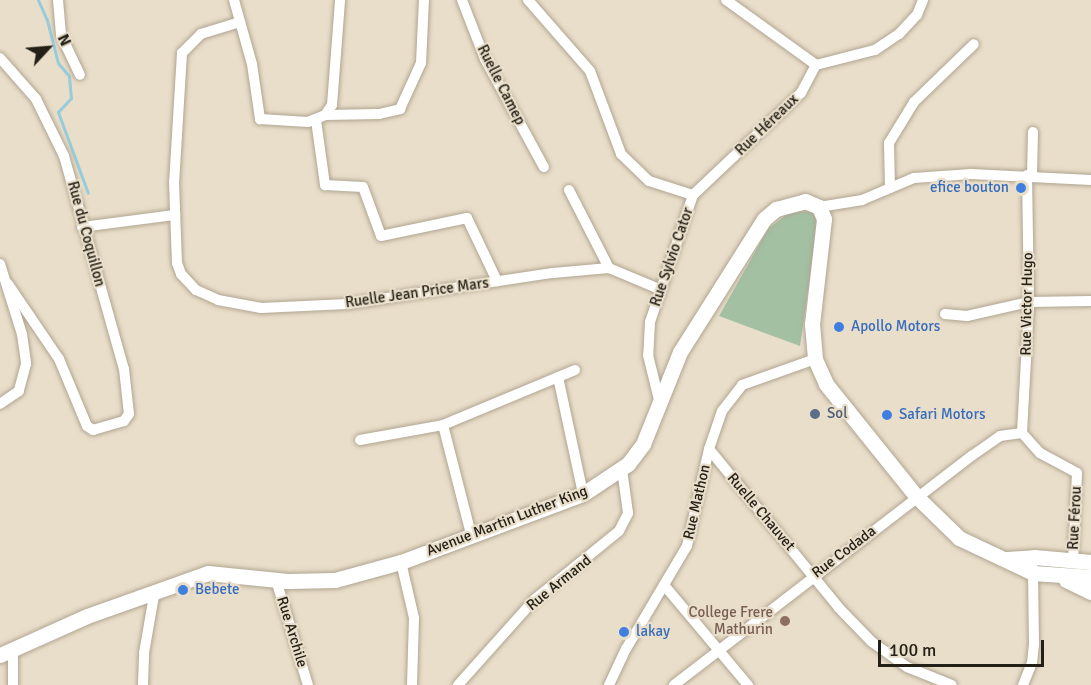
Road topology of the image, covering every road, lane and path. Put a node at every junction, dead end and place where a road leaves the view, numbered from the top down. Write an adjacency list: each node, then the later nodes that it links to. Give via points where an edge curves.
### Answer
1 (58, 0): 13 (street, via 61,35)
2 (234, 0): 9 (street)
3 (340, 0): 14 (street, via 332,105)
4 (424, 0): 14 (street, via 421,63 400,109)
5 (462, 0): 16 (street, Ruelle Camep, via 485,59)
6 (528, 0): 21 (street, Rue Sylvio Cator, via 590,71 621,154 650,182)
7 (726, 0): 12 (street)
8 (923, 0): 12 (street, via 917,15 899,34 875,50)
9 (240, 22): 14 (street, via 252,64 260,119 266,122); 23 (street, via 201,34 182,53)
10 (974, 44): 19 (street, via 908,112 890,143)
11 (0, 58): 24 (street, Rue du Coquillon, via 42,110 64,156)
12 (816, 65): 21 (street, Rue Héreaux, via 801,93)
13 (80, 75)
14 (321, 118): 27 (street, via 325,185 363,187 381,236 467,218)
15 (1033, 132): 17 (street, Rue Victor Hugo)
16 (544, 167)
17 (1030, 176): 18 (street); 19 (street, via 971,174 914,178); 31 (street, Rue Victor Hugo)
18 (1091, 180)
19 (890, 188): 22 (street, via 862,200)
20 (569, 190): 26 (street)
21 (693, 195): 29 (street, Rue Sylvio Cator)
22 (819, 207): 33 (main road, via 824,219 812,324); 37 (main road, Avenue Martin Luther King, via 805,201 795,202 764,219 680,352)
23 (175, 215): 24 (street); 27 (street, Ruelle Jean Price Mars, via 181,274 196,290 218,300 261,308 347,304)
24 (82, 227): 28 (street, Rue du Coquillon, via 124,369 129,414 119,423 93,430 87,426 59,359)
25 (0, 264): 28 (street)
26 (609, 268): 27 (street, Ruelle Jean Price Mars); 29 (street, Ruelle Jean Price Mars)
27 (497, 281)
28 (8, 284): 36 (street, via 26,364 19,391)
29 (659, 289): 37 (street, Rue Sylvio Cator, via 650,322 648,355)
30 (1091, 300): 31 (street)
31 (1029, 302): 32 (street, via 968,316); 39 (street, Rue Victor Hugo)
32 (945, 314)
33 (815, 359): 41 (street, Rue Mathon, via 742,385 722,411); 44 (main road, via 826,384)
34 (575, 370): 35 (street)
35 (558, 377): 38 (street); 43 (street, via 569,442)
36 (0, 404)
37 (660, 404): 42 (main road, Avenue Martin Luther King, via 643,444)
38 (443, 425): 40 (street); 45 (street)
39 (1022, 433): 44 (street, Rue Codada, via 1000,436); 47 (street, Rue Férou, via 1040,453 1077,473)
40 (360, 440)
41 (709, 449): 51 (street, Ruelle Chauvet); 54 (street, Rue Mathon, via 687,546)
42 (622, 470): 43 (main road, Avenue Martin Luther King); 63 (street, Rue Armand, via 628,513 619,531 534,600)
43 (584, 494): 45 (main road, Avenue Martin Luther King)
44 (917, 497): 48 (main road, via 959,538); 51 (street, Rue Codada)
45 (471, 534): 49 (main road, Avenue Martin Luther King)
46 (1034, 557): 47 (main road); 48 (main road); 50 (street)
47 (1084, 559)
48 (1004, 560): 50 (main road)
49 (401, 562): 53 (main road, Avenue Martin Luther King, via 335,580); 62 (street, via 414,618)
50 (1044, 574): 52 (main road); 56 (main road); 68 (street, via 1032,663)
51 (814, 575): 57 (street, Rue Codada); 67 (street, Ruelle Chauvet, via 872,642 907,667)
52 (1091, 578)
53 (276, 580): 55 (main road, Avenue Martin Luther King, via 208,573); 61 (street, Rue Archile)
54 (664, 585): 57 (street); 64 (street, Rue Mathon)
55 (155, 590): 58 (main road, Avenue Martin Luther King); 60 (street)
56 (1091, 592)
57 (720, 648): 65 (street, Rue Codada); 66 (street)
58 (6, 652): 59 (street)
59 (13, 685)
60 (143, 685)
61 (308, 685)
62 (412, 685)
63 (458, 685)
64 (609, 685)
65 (674, 685)
66 (748, 685)
67 (952, 685)
68 (1023, 685)

